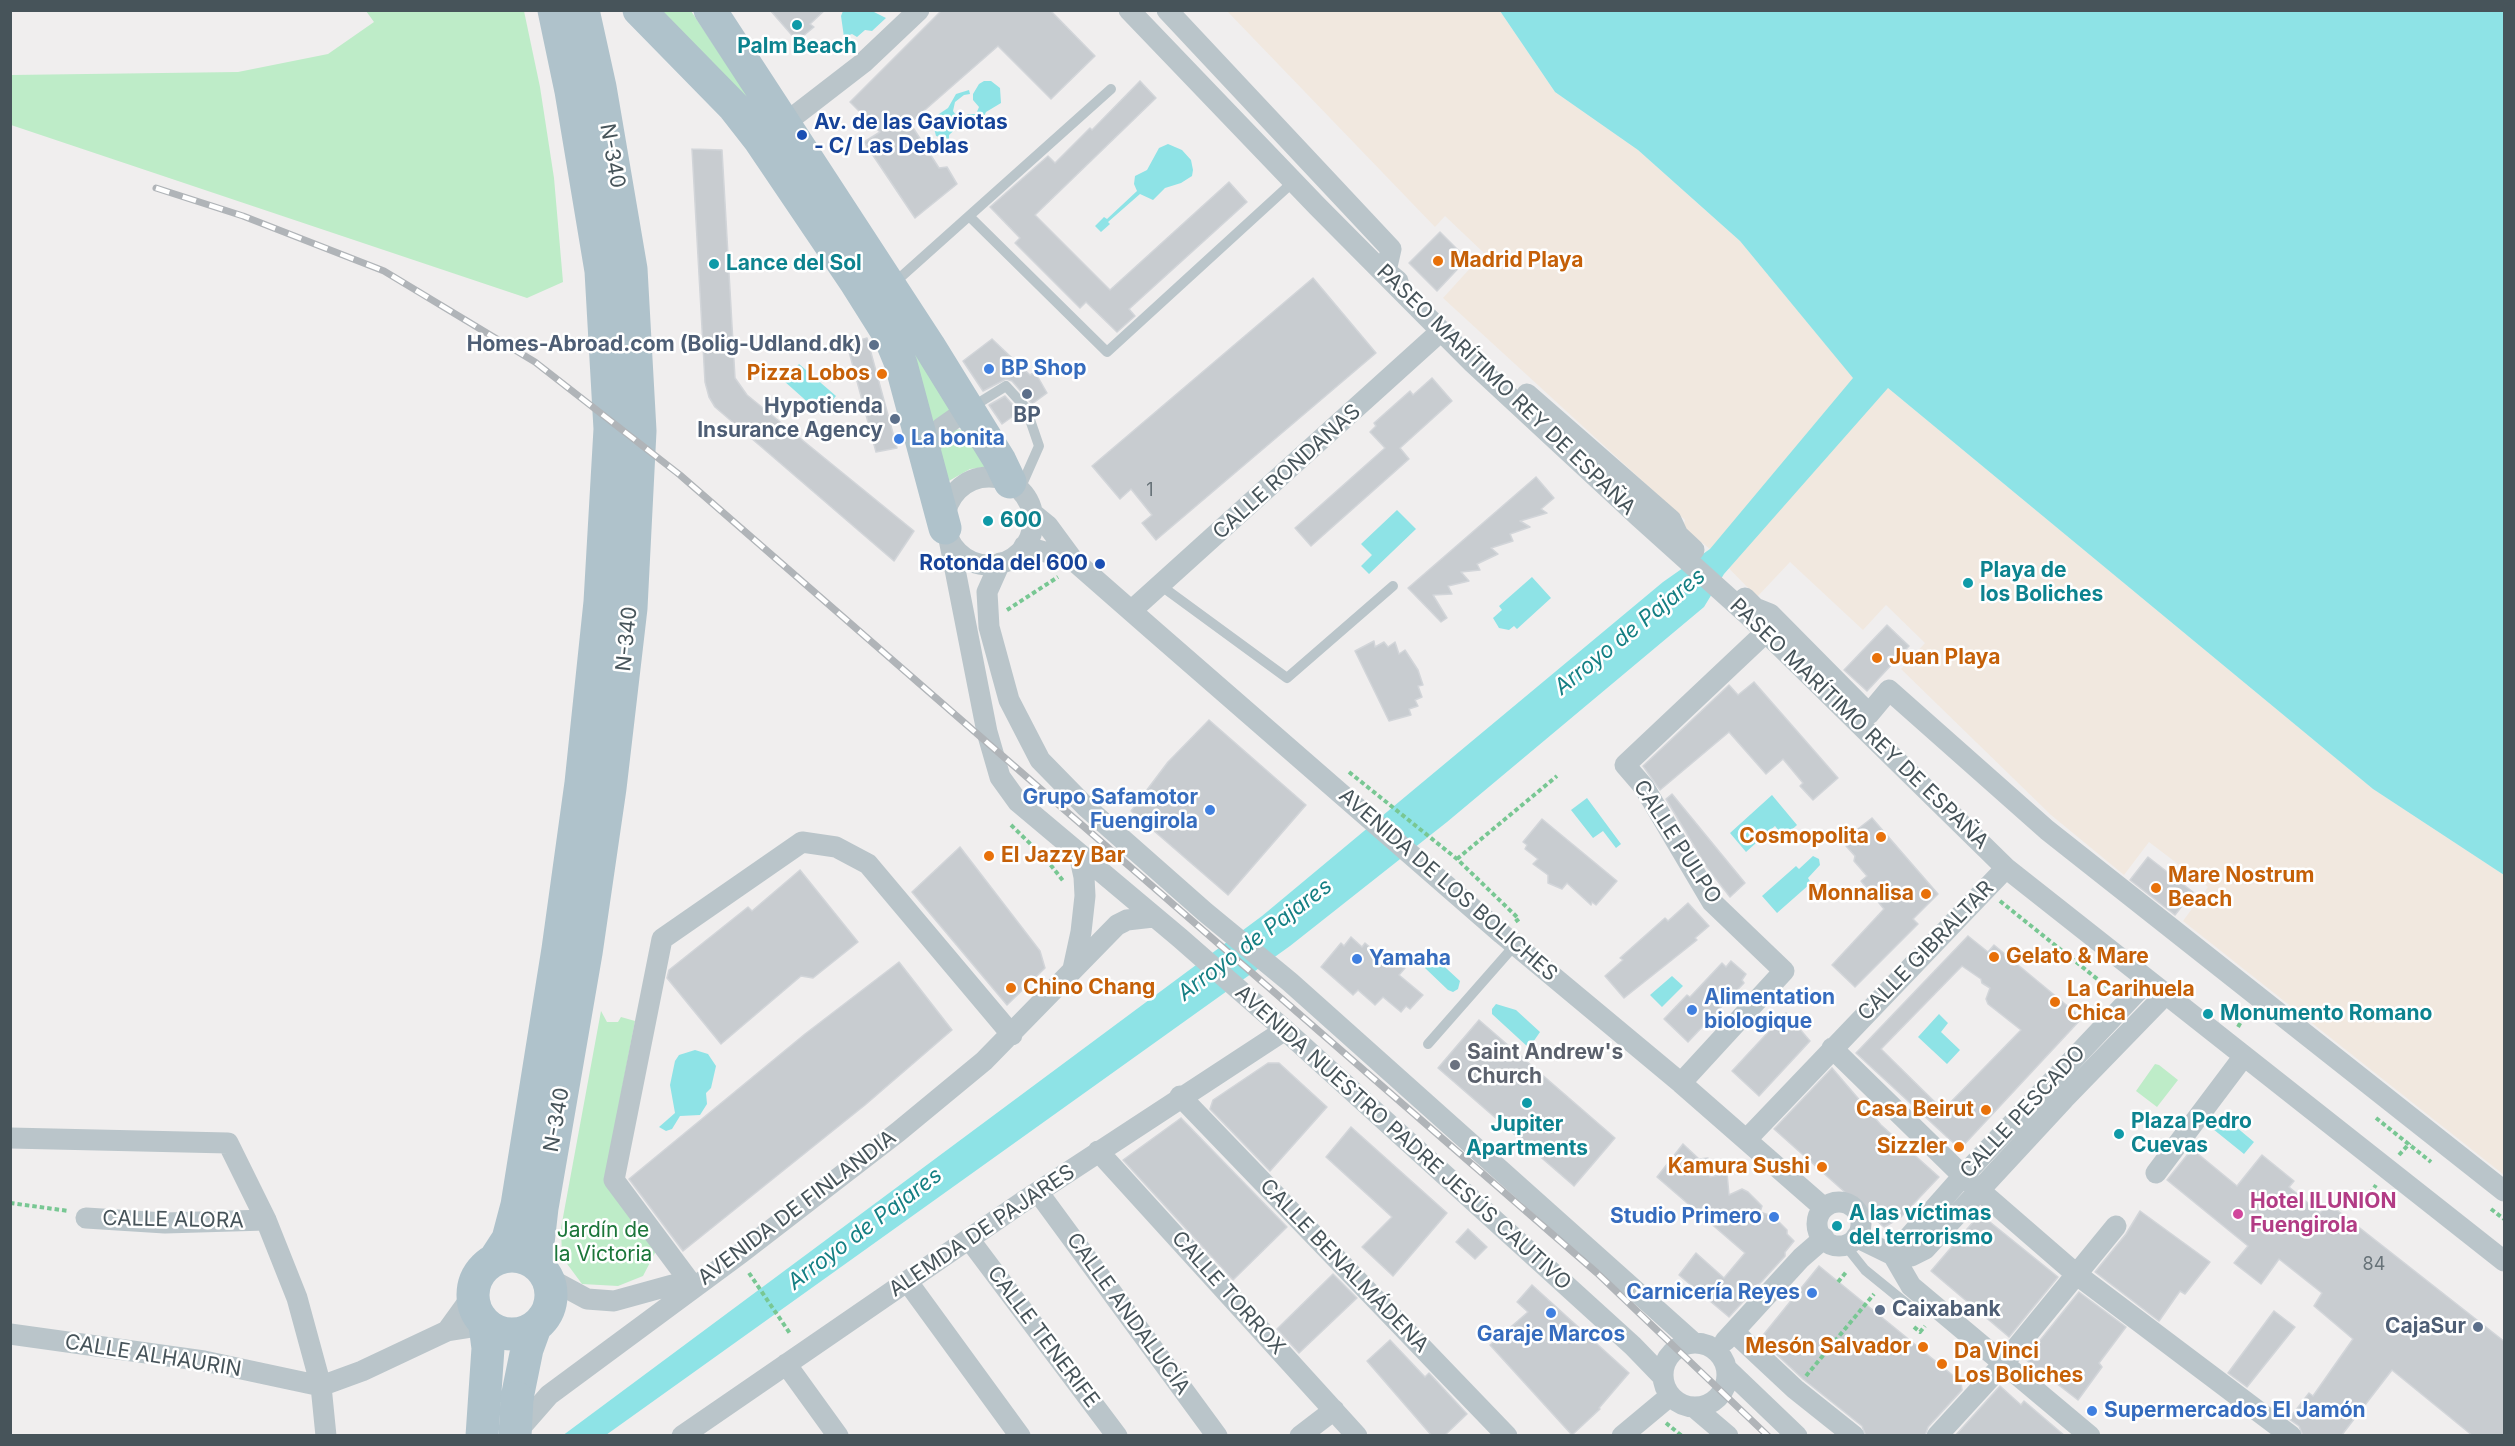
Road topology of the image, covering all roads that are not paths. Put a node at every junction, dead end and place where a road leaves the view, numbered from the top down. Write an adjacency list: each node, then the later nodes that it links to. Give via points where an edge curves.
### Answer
1 (554, 10): 58 (main road, N-340, via 601,271 610,429 600,602 563,914 517,1205 508,1239)
2 (583, 10): 60 (main road, N-340, via 631,269 640,431 631,608 612,777 542,1208 538,1243)
3 (639, 10): 15 (main road, via 734,107 855,281 889,335 901,364)
4 (710, 10): 9 (main road)
5 (919, 10): 9 (street, via 863,63)
6 (1130, 10): 10 (street, PASEO MARÍTIMO REY DE ESPAÑA)
7 (1167, 10): 19 (street, via 1391,249 1386,271 1671,520)
8 (1111, 89): 11 (lane)
9 (784, 124): 12 (main road)
10 (1293, 182): 11 (lane, via 1107,352); 13 (street, PASEO MARÍTIMO REY DE ESPAÑA)
11 (970, 217): 12 (lane)
12 (891, 286): 14 (main road)
13 (1441, 331): 19 (street, PASEO MARÍTIMO REY DE ESPAÑA); 23 (street, CALLE RONDANAS)
14 (968, 409): 15 (street, via 941,428); 16 (main road); 16 (lane, via 1006,386 1026,408 1040,446)
15 (926, 459): 18 (main road)
16 (1015, 486): 17 (street, via 1028,501); 18 (street, via 997,477 969,481 949,502 945,516)
17 (1032, 513): 20 (street, via 1030,536); 21 (street, AVENIDA DE LOS BOLICHES, via 1048,526)
18 (947, 533): 22 (street, via 965,558 988,565); 28 (street, AVENIDA NUESTRO PADRE JESÚS CAUTIVO, via 972,664 1000,777 1018,802)
19 (1674, 539): 26 (street, PASEO MARÍTIMO REY DE ESPAÑA)
20 (1024, 546): 21 (street, AVENIDA DE LOS BOLICHES); 22 (street)
21 (1073, 560): 25 (street, AVENIDA DE LOS BOLICHES)
22 (1000, 563): 71 (street, AVENIDA NUESTRO PADRE JESÚS CAUTIVO, via 987,592 991,637 1009,700 1040,760 1086,807 1290,982)
23 (1160, 585): 24 (lane, via 1287,678); 25 (street, CALLE RONDANAS)
24 (1393, 586)
25 (1131, 611): 31 (street, AVENIDA DE LOS BOLICHES)
26 (1752, 612): 27 (street, PASEO MARÍTIMO REY DE ESPAÑA); 48 (street, via 1770,614 1869,714 1889,690 2048,830)
27 (1766, 633): 29 (street, PASEO MARÍTIMO REY DE ESPAÑA); 40 (street, CALLE PULPO, via 1625,765 1644,787 1712,902 1784,971)
28 (1079, 854): 30 (street, AVENIDA NUESTRO PADRE JESÚS CAUTIVO); 32 (street, via 1085,896)
29 (2006, 868): 33 (street, PASEO MARÍTIMO REY DE ESPAÑA); 38 (street, CALLE GIBRALTAR)
30 (1153, 917): 32 (street, AVENIDA DE FINLANDIA, via 1138,917 1117,925); 35 (street, AVENIDA NUESTRO PADRE JESÚS CAUTIVO)
31 (1515, 945): 37 (lane); 40 (street, AVENIDA DE LOS BOLICHES)
32 (1073, 969): 36 (street, AVENIDA DE FINLANDIA)
33 (2147, 981): 34 (street, PASEO MARÍTIMO REY DE ESPAÑA); 46 (street, CALLE PESCADO)
34 (2165, 995): 39 (street, PASEO MARÍTIMO REY DE ESPAÑA); 47 (street, CALLE PESCADO)
35 (1285, 1030): 41 (street, ALEMDA DE PAJARES); 76 (street, AVENIDA NUESTRO PADRE JESÚS CAUTIVO, via 1633,1346)
36 (1012, 1035): 63 (street, AVENIDA DE FINLANDIA, via 898,1132); 63 (street, via 868,864 836,847 802,842 662,939 614,1180)
37 (1428, 1044)
38 (1832, 1048): 43 (street, CALLE GIBRALTAR); 46 (street)
39 (2244, 1056): 45 (street); 59 (street, PASEO MARÍTIMO REY DE ESPAÑA)
40 (1681, 1083): 43 (street, AVENIDA DE LOS BOLICHES)
41 (1180, 1096): 44 (street, ALEMDA DE PAJARES); 90 (street, CALLE BENALMÁDENA)
42 (10, 1138): 52 (street, via 228,1143)
43 (1747, 1139): 50 (street, AVENIDA DE LOS BOLICHES)
44 (1098, 1151): 49 (street, ALEMDA DE PAJARES); 78 (street, CALLE TORROX)
45 (2156, 1173)
46 (1963, 1176): 47 (street); 57 (street, CALLE PESCADO)
47 (1979, 1191): 57 (street, CALLE PESCADO, via 1925,1249 1911,1256); 61 (street)
48 (2505, 1191)
49 (1038, 1192): 55 (street, ALEMDA DE PAJARES); 87 (street, CALLE ANDALUCÍA)
50 (1824, 1208): 54 (street, via 1818,1220); 56 (street, via 1837,1202 1856,1210 1861,1224)
51 (86, 1218): 52 (street, CALLE ALORA, via 165,1223)
52 (266, 1220): 75 (street, via 297,1298)
53 (2116, 1226): 61 (street)
54 (1824, 1238): 56 (street); 69 (street)
55 (969, 1239): 62 (street, ALEMDA DE PAJARES); 86 (street, CALLE TENERIFE)
56 (1847, 1249): 57 (street); 65 (lane, via 1865,1270)
57 (1893, 1255): 74 (street, via 1911,1286)
58 (495, 1259): 60 (main road, via 513,1255 527,1258); 64 (main road, N-340, via 477,1277)
59 (2505, 1261)
60 (545, 1272): 63 (street, via 588,1299 614,1301 672,1285); 67 (main road, N-340, via 552,1298 546,1315)
61 (2076, 1274): 74 (street); 96 (street)
62 (907, 1281): 73 (street, ALEMDA DE PAJARES); 85 (street)
63 (693, 1286): 82 (street, AVENIDA DE FINLANDIA, via 549,1395)
64 (473, 1294): 66 (main road, via 475,1308); 68 (street)
65 (1918, 1313)
66 (485, 1325): 67 (main road, via 518,1334); 68 (street); 79 (main road, via 488,1348)
67 (535, 1327): 82 (main road, N-340, bridge, via 517,1398)
68 (447, 1331): 75 (street)
69 (1734, 1332): 72 (street); 94 (street, via 1795,1389)
70 (10, 1334): 75 (street, CALLE ALHAURIN, via 204,1361)
71 (1694, 1343): 72 (street, via 1709,1346); 76 (street, via 1668,1357 1664,1367)
72 (1722, 1359): 77 (street, via 1725,1388 1720,1396); 93 (street)
73 (786, 1364): 83 (street, ALEMDA DE PAJARES); 84 (street)
74 (2003, 1364): 80 (street); 95 (street)
75 (321, 1386): 81 (street)
76 (1667, 1387): 77 (street, via 1686,1406); 91 (street)
77 (1695, 1408): 92 (street)
78 (1334, 1410): 88 (street); 89 (street, CALLE TORROX)
79 (482, 1430)
80 (2078, 1432)
81 (326, 1436)
82 (514, 1436)
83 (682, 1436)
84 (838, 1436)
85 (1020, 1436)
86 (1117, 1436)
87 (1217, 1436)
88 (1300, 1436)
89 (1358, 1436)
90 (1507, 1436)
91 (1622, 1436)
92 (1728, 1436)
93 (1797, 1436)
94 (1854, 1436)
95 (1937, 1436)
96 (2291, 1436)

